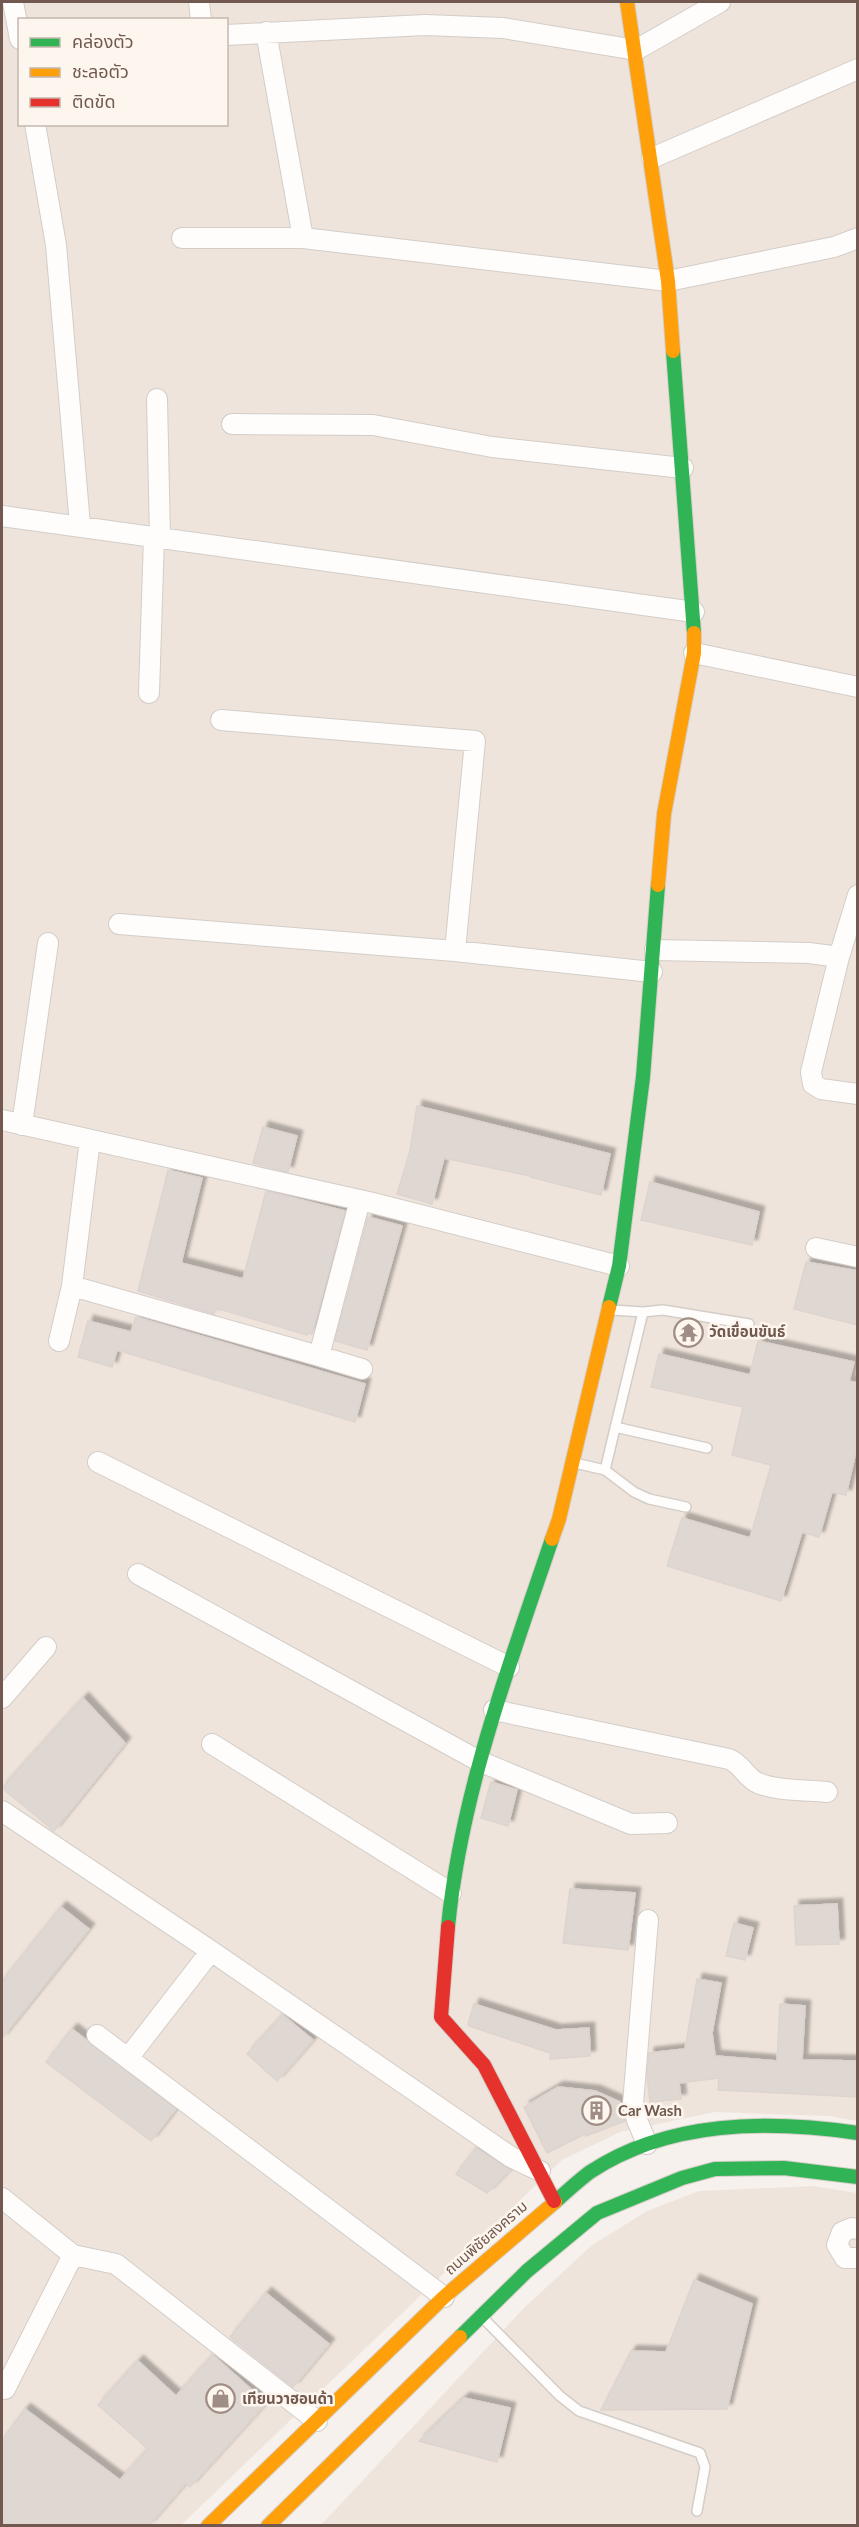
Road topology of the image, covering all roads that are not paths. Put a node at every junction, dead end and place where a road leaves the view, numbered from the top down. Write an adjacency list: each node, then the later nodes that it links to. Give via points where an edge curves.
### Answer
1 (13, 2): 6 (street)
2 (199, 2): 5 (street)
3 (627, 2): 9 (street)
4 (720, 2): 9 (street)
5 (201, 18)
6 (18, 28)
7 (266, 32): 8 (street); 9 (street, via 425,25 504,28); 14 (street)
8 (228, 35)
9 (636, 50): 12 (street)
10 (858, 69): 12 (street)
11 (35, 126): 21 (street, via 56,245)
12 (652, 158): 16 (street)
13 (182, 238): 14 (street)
14 (303, 238): 16 (street)
15 (858, 238): 16 (street, via 834,247)
16 (668, 281): 19 (street)
17 (157, 399): 22 (street)
18 (232, 424): 19 (street, via 374,425 492,447)
19 (683, 468): 23 (street)
20 (2, 516): 21 (street)
21 (80, 525): 22 (street)
22 (157, 537): 23 (street); 26 (street)
23 (694, 612): 24 (street)
24 (694, 653): 25 (street); 31 (street, via 664,814)
25 (858, 687)
26 (149, 693)
27 (221, 720): 32 (street, via 475,741)
28 (858, 895): 33 (street)
29 (119, 924): 32 (street)
30 (48, 943): 37 (street)
31 (655, 950): 33 (street); 34 (street)
32 (454, 951): 34 (street)
33 (839, 957): 35 (street, via 811,1072 813,1084 821,1089)
34 (652, 972): 42 (street)
35 (858, 1094)
36 (2, 1120): 37 (street)
37 (22, 1125): 38 (street)
38 (90, 1140): 39 (street); 43 (street)
39 (360, 1200): 42 (street); 48 (street)
40 (816, 1248): 41 (street)
41 (858, 1257)
42 (619, 1266): 44 (street)
43 (72, 1286): 47 (street); 48 (street)
44 (609, 1310): 45 (lane); 53 (street)
45 (643, 1312): 46 (lane, via 663,1310); 50 (lane)
46 (749, 1324)
47 (59, 1341)
48 (319, 1356): 49 (street)
49 (362, 1369)
50 (615, 1427): 51 (lane); 54 (lane)
51 (707, 1448)
52 (98, 1462): 58 (street)
53 (573, 1463): 54 (lane); 58 (street, via 560,1518)
54 (605, 1470): 55 (lane, via 642,1495)
55 (686, 1507)
56 (138, 1574): 62 (street)
57 (46, 1647): 59 (street)
58 (509, 1667): 60 (street)
59 (2, 1698)
60 (494, 1710): 62 (street); 63 (street, via 729,1759 750,1778 765,1785)
61 (212, 1744): 66 (street)
62 (479, 1761): 65 (street, via 631,1824); 66 (street, via 462,1826)
63 (826, 1792)
64 (2, 1811): 68 (street)
65 (668, 1823)
66 (451, 1893): 73 (street, via 441,2017 484,2065)
67 (648, 1920): 72 (street, via 633,2104)
68 (211, 1951): 70 (street); 73 (street, via 511,2157)
69 (97, 2035): 70 (street)
70 (128, 2058): 80 (street)
71 (858, 2133): 72 (street, ถนนพิชัยสงคราม, via 749,2126 696,2131)
72 (647, 2144): 76 (street, ถนนพิชัยสงคราม, via 589,2173)
73 (540, 2171): 76 (street)
74 (858, 2177): 81 (street, via 751,2167 715,2169 681,2178 597,2213 527,2271)
75 (2, 2198): 78 (street)
76 (554, 2201): 80 (street, ถนนพิชัยสงคราม)
77 (858, 2229): 79 (street, via 842,2232 837,2246 845,2258)
78 (73, 2255): 82 (street); 83 (street, via 116,2264)
79 (858, 2258)
80 (444, 2297): 83 (street, ถนนพิชัยสงคราม)
81 (481, 2316): 84 (lane, via 579,2411 700,2453 705,2467); 86 (street)
82 (3, 2390)
83 (317, 2421): 85 (street, ถนนพิชัยสงคราม)
84 (697, 2511)
85 (208, 2526)
86 (268, 2526)

